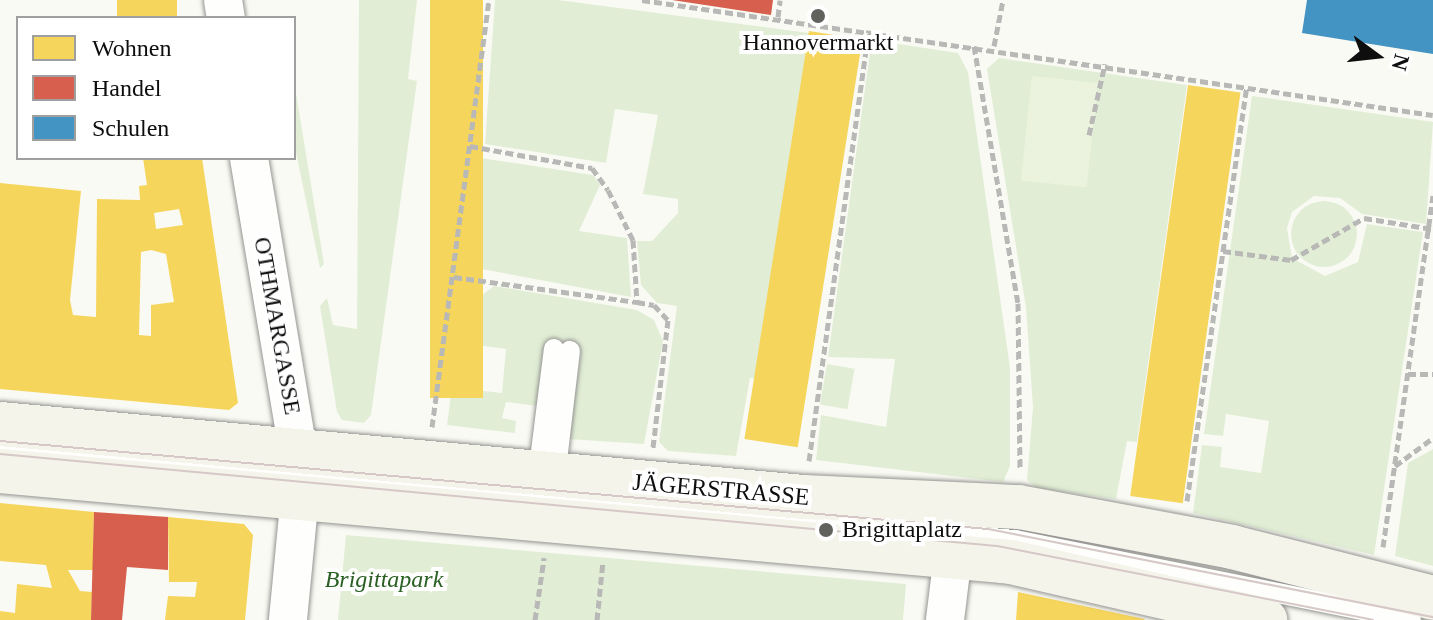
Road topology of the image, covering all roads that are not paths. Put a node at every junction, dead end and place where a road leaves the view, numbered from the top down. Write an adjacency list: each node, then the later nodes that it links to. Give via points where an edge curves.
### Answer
1 (249, 160): 6 (street, OTHMARGASSE)
2 (562, 350): 7 (lane)
3 (0, 424): 6 (main road, JÄGERSTRASSE)
4 (0, 447): 6 (lane, JÄGERSTRASSE)
5 (0, 471): 6 (main road, JÄGERSTRASSE)
6 (300, 474): 7 (main road, JÄGERSTRASSE); 7 (main road, JÄGERSTRASSE, via 427,463); 10 (street)
7 (541, 495): 8 (lane, JÄGERSTRASSE); 8 (main road, JÄGERSTRASSE, via 649,485 804,497); 8 (main road, JÄGERSTRASSE, via 607,522)
8 (955, 532): 9 (main road, JÄGERSTRASSE, via 1079,515); 11 (street); 12 (main road, JÄGERSTRASSE, via 1011,562); 13 (lane, JÄGERSTRASSE, via 1122,559)
9 (1433, 598)
10 (288, 620)
11 (945, 620)
12 (1265, 620)
13 (1411, 620)

